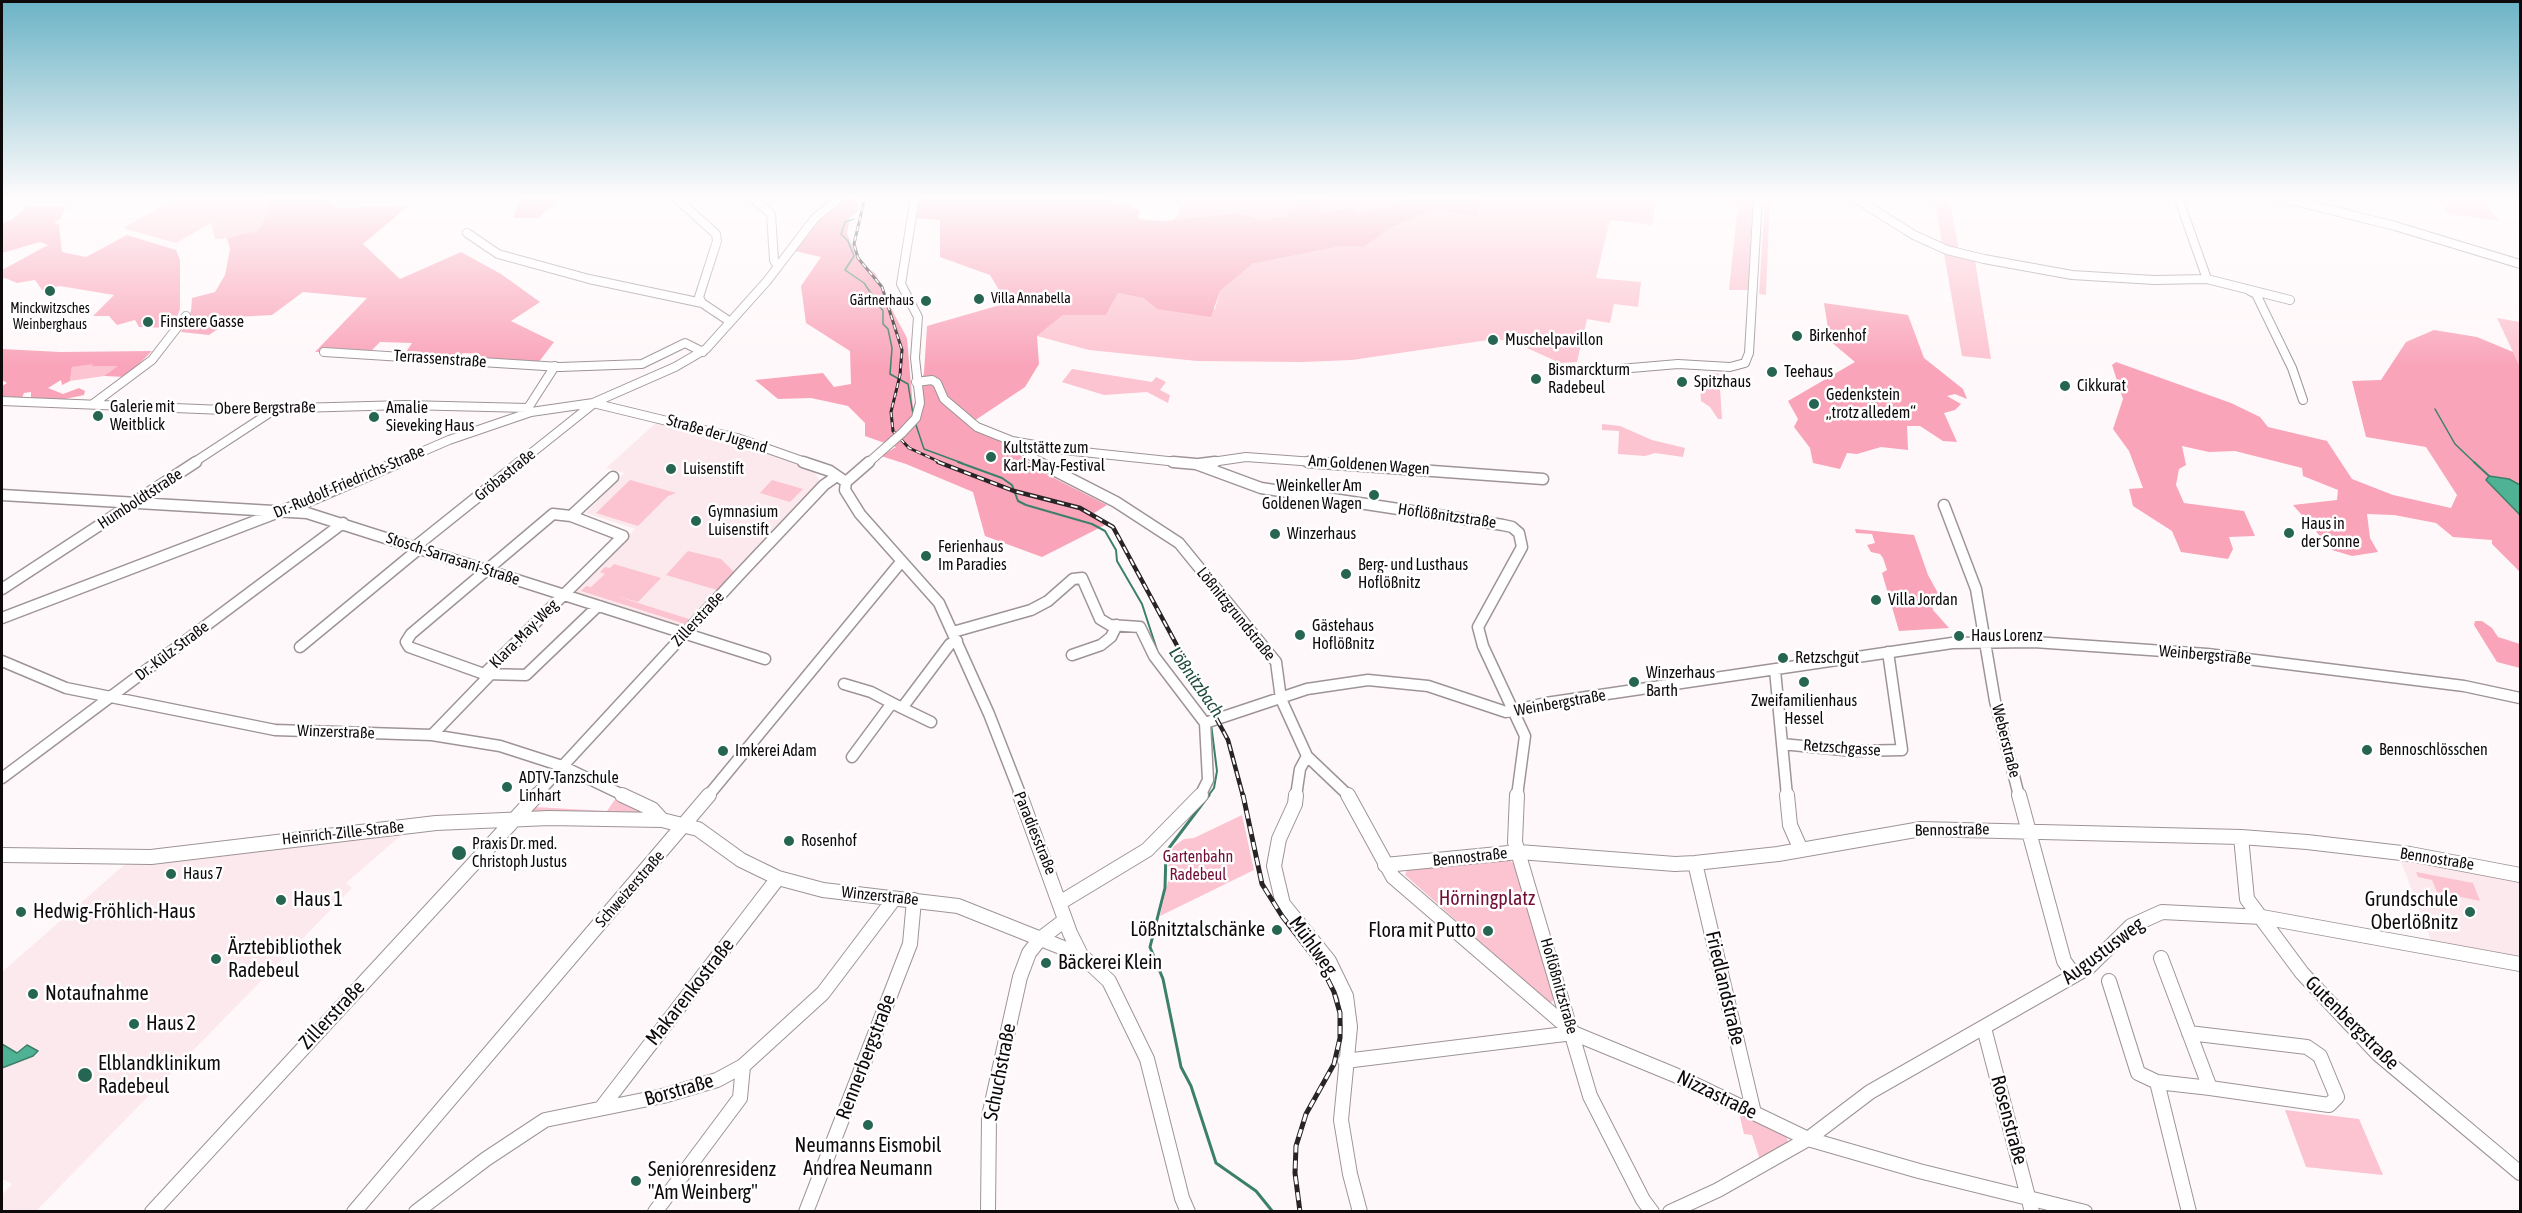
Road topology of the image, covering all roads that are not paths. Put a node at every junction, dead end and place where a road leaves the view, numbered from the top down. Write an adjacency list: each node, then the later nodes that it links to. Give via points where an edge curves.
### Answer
1 (497, 254): 15 (street, via 589,279)
2 (713, 254): 15 (street, via 700,290)
3 (774, 254): 11 (street)
4 (788, 254): 11 (street, Dr.-Rudolf-Friedrichs-Straße)
5 (905, 254): 22 (street, via 900,284 918,317)
6 (1755, 254): 21 (street, via 1749,353 1745,363 1730,367 1678,364)
7 (1962, 254): 12 (street, via 2072,275)
8 (2198, 254): 12 (street)
9 (2486, 254): 10 (street)
10 (2520, 264)
11 (778, 267): 17 (street, Dr.-Rudolf-Friedrichs-Straße)
12 (2207, 279): 13 (street)
13 (2245, 288): 14 (street); 23 (street, via 2256,294)
14 (2290, 300)
15 (702, 303): 17 (street)
16 (186, 316): 25 (street, via 152,360)
17 (729, 321): 19 (street, Dr.-Rudolf-Friedrichs-Straße)
18 (324, 352): 20 (street, Terrassenstraße)
19 (703, 352): 20 (street, Terrassenstraße, via 686,343 642,364); 26 (street, Dr.-Rudolf-Friedrichs-Straße)
20 (555, 366): 28 (street)
21 (1596, 371)
22 (916, 382): 29 (street, Lößnitzgrundstraße, via 937,383 944,399 962,416 977,427); 32 (street, Zillerstraße, via 918,414 902,433)
23 (2303, 400)
24 (2, 401): 25 (street, Obere Bergstraße)
25 (93, 404): 27 (street, Obere Bergstraße, via 224,410)
26 (593, 404): 28 (street, Dr.-Rudolf-Friedrichs-Straße); 32 (street, Straße der Jugend, via 737,438); 40 (street, Gröbastraße)
27 (277, 408): 28 (street, Obere Bergstraße, via 405,405); 35 (street, Humboldtstraße)
28 (529, 410): 37 (street, Dr.-Rudolf-Friedrichs-Straße)
29 (1012, 441): 30 (street, Hoflößnitzstraße); 61 (street, Lößnitzgrundstraße, via 1044,466 1116,502 1179,543 1275,662)
30 (1196, 464): 33 (street, Am Goldenen Wagen, via 1246,457); 63 (street, Hoflößnitzstraße, via 1261,488 1516,530 1522,547 1478,627)
31 (613, 477): 38 (street)
32 (842, 479): 41 (street, Paradiesstraße, via 851,502); 48 (street, Zillerstraße, via 824,485)
33 (1543, 479)
34 (2, 495): 35 (street, Stosch-Sarrasani-Straße)
35 (132, 504): 37 (street, Stosch-Sarrasani-Straße); 43 (street, Humboldtstraße)
36 (1944, 505): 50 (street, Weberstraße, via 1976,589)
37 (285, 510): 39 (street, Stosch-Sarrasani-Straße); 46 (street, Dr.-Rudolf-Friedrichs-Straße)
38 (571, 516): 42 (street, via 553,514); 44 (street, Klara-May-Weg, via 623,536)
39 (343, 524): 40 (street, Stosch-Sarrasani-Straße); 59 (street, Dr.-Külz-Straße)
40 (418, 547): 42 (street, Stosch-Sarrasani-Straße); 51 (street, Gröbastraße)
41 (902, 562): 49 (street, Paradiesstraße, via 939,603); 74 (street, Schweizerstraße)
42 (487, 570): 44 (street, Stosch-Sarrasani-Straße); 57 (street, via 406,642 409,647)
43 (2, 589)
44 (564, 595): 45 (street, Stosch-Sarrasani-Straße); 57 (street, Klara-May-Weg)
45 (598, 606): 48 (street, Stosch-Sarrasani-Straße); 57 (street, via 531,672 520,676)
46 (2, 618)
47 (1117, 626): 49 (street, via 1100,619 1086,582 1080,577 1031,610); 53 (street, via 1101,645); 65 (street, via 1140,627 1154,656)
48 (685, 633): 54 (street, Stosch-Sarrasani-Straße); 70 (street, Zillerstraße)
49 (955, 636): 62 (street); 86 (street, Paradiesstraße)
50 (1984, 643): 52 (street, Weinbergstraße); 60 (street, Weinbergstraße, via 2034,642 2207,654 2464,686); 75 (street, Weberstraße)
51 (300, 647)
52 (1888, 652): 56 (street, Weinbergstraße); 67 (street, Retzschgasse, via 1902,750 1853,752)
53 (1072, 655)
54 (765, 659)
55 (2, 661): 59 (street, Winzerstraße, via 66,688)
56 (1775, 670): 63 (street, Weinbergstraße); 67 (street, Retzschgasse)
57 (487, 675): 66 (street, Klara-May-Weg)
58 (844, 684): 62 (street)
59 (110, 698): 66 (street, Winzerstraße, via 275,730); 71 (street, Dr.-Külz-Straße)
60 (2520, 698)
61 (1281, 699): 63 (street, Weinbergstraße, via 1307,689 1388,681 1428,686 1498,710); 65 (street, Weinbergstraße); 68 (street, Lößnitzgrundstraße)
62 (897, 706): 64 (street); 69 (street)
63 (1513, 711): 78 (street, Hoflößnitzstraße, via 1525,736 1515,842)
64 (931, 722)
65 (1208, 722): 86 (street, via 1208,780 1200,796 1147,850)
66 (432, 735): 70 (street, Winzerstraße, via 500,746)
67 (1782, 744): 77 (street, Retzschgasse, via 1790,825)
68 (1307, 756): 81 (street, Lößnitzgrundstraße, via 1351,798); 98 (street, Mühlweg, via 1274,866 1283,904 1329,961 1346,996 1350,1027)
69 (852, 757)
70 (562, 766): 72 (street, Zillerstraße); 73 (street, Winzerstraße, via 652,809)
71 (2, 778)
72 (513, 819): 73 (street, Heinrich-Zille-Straße); 79 (street, Heinrich-Zille-Straße, via 436,823 150,857); 107 (street, Zillerstraße)
73 (662, 820): 74 (street, Heinrich-Zille-Straße)
74 (685, 824): 83 (street, Winzerstraße, via 758,871); 108 (street, Schweizerstraße)
75 (2028, 830): 76 (street, Bennostraße); 77 (street, Bennostraße, via 1921,829); 93 (street, Weberstraße, via 2064,961)
76 (2241, 837): 82 (street, Bennostraße, via 2410,854); 87 (street, Gutenbergstraße, via 2247,899)
77 (1801, 850): 80 (street, Bennostraße)
78 (1520, 852): 80 (street, Bennostraße); 81 (street, Bennostraße); 96 (street, Hoflößnitzstraße)
79 (2, 855)
80 (1695, 863): 103 (street, Friedlandstraße)
81 (1385, 865): 96 (street, Lößnitzgrundstraße, via 1393,877)
82 (2520, 874)
83 (778, 878): 84 (street, Winzerstraße, via 823,890); 102 (street, Makarenkostraße)
84 (894, 899): 85 (street, Winzerstraße); 99 (street, Borstraße, via 829,986)
85 (914, 900): 89 (street, Winzerstraße, via 958,906); 111 (street, Rennerbergstraße, via 910,944)
86 (1062, 902): 88 (street, Paradiesstraße)
87 (2262, 917): 92 (street, Augustusweg); 93 (street, Augustusweg, via 2172,912 2151,915 2131,926); 105 (street, Gutenbergstraße, via 2302,973 2378,1054)
88 (1065, 920): 89 (street); 90 (street, Paradiesstraße)
89 (1040, 939): 90 (street, Winzerstraße); 112 (street, Schuchstraße, via 1029,953 1020,977 989,1116)
90 (1081, 956): 113 (street, Paradiesstraße, via 1109,981 1147,1059)
91 (2161, 958): 97 (street)
92 (2520, 963)
93 (2074, 975): 95 (street, Augustusweg)
94 (2109, 981): 100 (street, Augustusweg, via 2138,1073)
95 (1984, 1028): 104 (street, Augustusweg, via 1870,1092); 106 (street, Rosenstraße)
96 (1573, 1032): 98 (street, Nizzastraße); 103 (street, Nizzastraße, via 1675,1074); 115 (street, Hoflößnitzstraße, via 1590,1096)
97 (2189, 1033): 101 (street); 101 (street, via 2307,1047 2320,1056 2337,1097 2329,1105)
98 (1345, 1061): 114 (street, Mühlweg, via 1341,1120)
99 (743, 1066): 102 (street, Borstraße, via 717,1080 663,1096); 110 (street, via 740,1098)
100 (2157, 1082): 101 (street); 118 (street)
101 (2210, 1088)
102 (602, 1107): 109 (street, Borstraße, via 556,1116 535,1126)
103 (1754, 1113): 104 (street, Nizzastraße)
104 (1808, 1139): 106 (street, Nizzastraße); 116 (street, Augustusweg)
105 (2520, 1173)
106 (2031, 1205): 117 (street, Nizzastraße)
107 (152, 1212)
108 (354, 1212)
109 (417, 1212)
110 (655, 1212)
111 (806, 1212)
112 (988, 1212)
113 (1188, 1212)
114 (1360, 1212)
115 (1652, 1212)
116 (1670, 1212)
117 (2085, 1212)
118 (2189, 1212)

